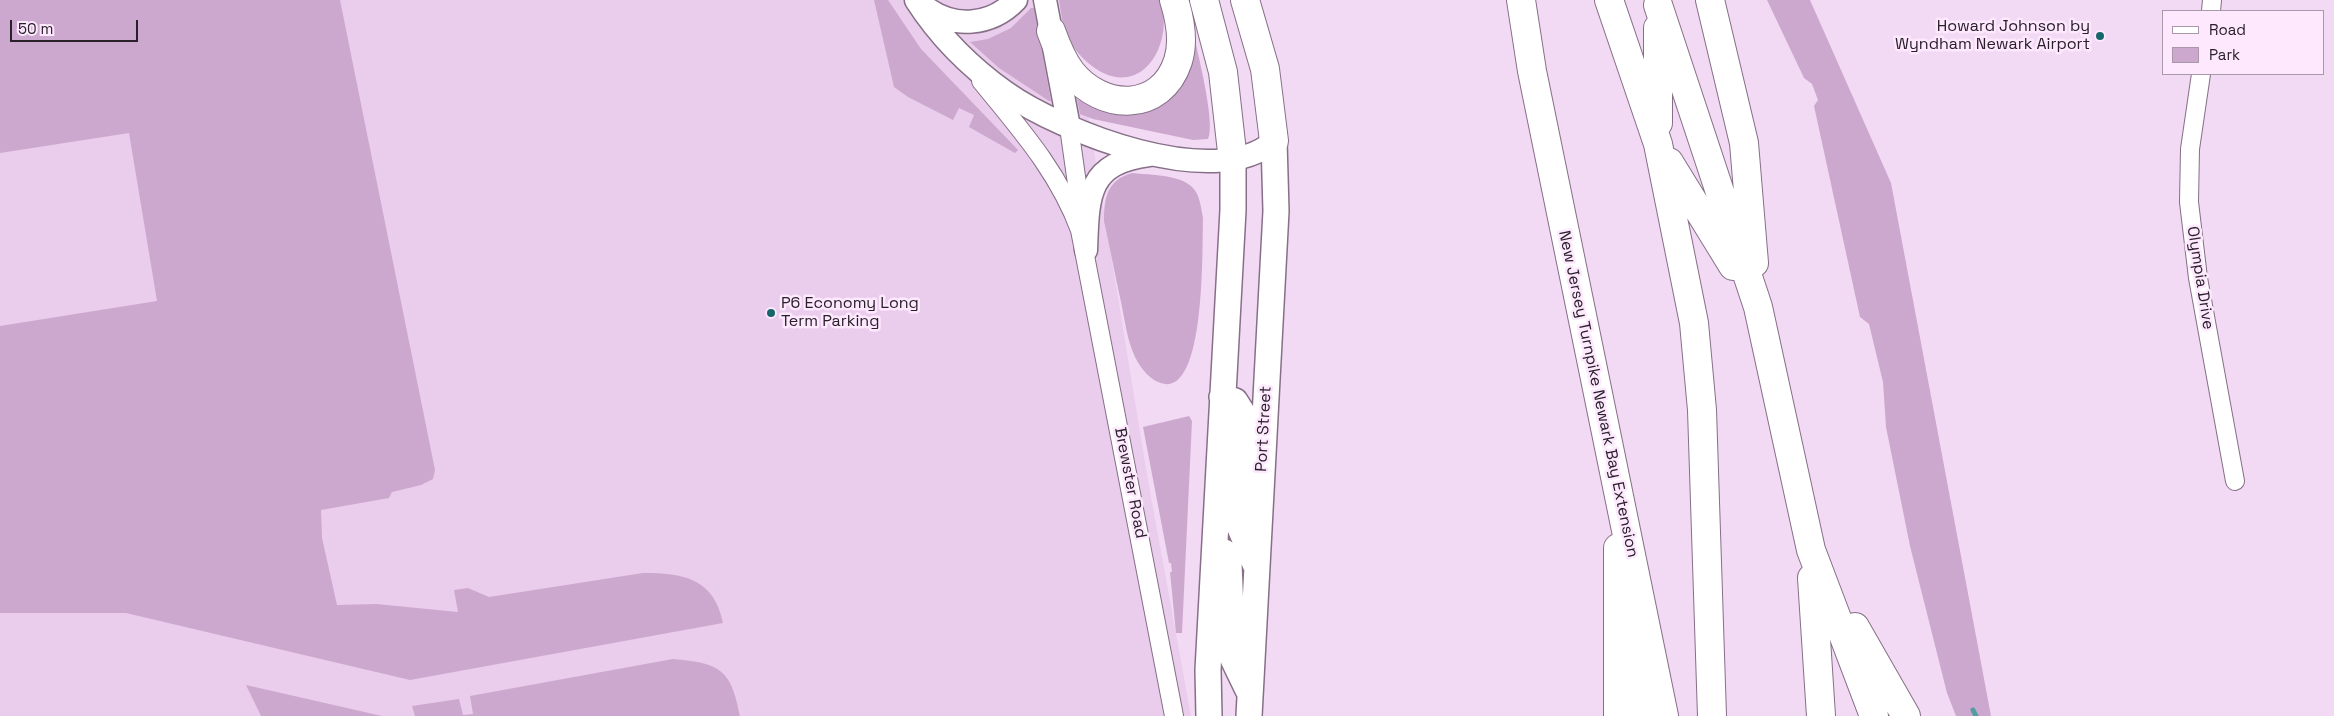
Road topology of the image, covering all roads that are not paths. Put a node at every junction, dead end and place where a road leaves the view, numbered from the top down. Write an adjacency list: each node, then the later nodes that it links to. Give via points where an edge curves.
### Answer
1 (1016, 0): 11 (street, via 997,16 976,22 942,18)
2 (1045, 0): 13 (street, Brewster Road)
3 (1174, 0): 13 (highway, via 1181,39 1175,69 1163,84 1139,100 1116,102 1086,86 1065,63)
4 (1204, 0): 21 (highway, via 1223,72)
5 (1245, 0): 18 (highway, via 1265,68)
6 (1510, 0): 15 (highway)
7 (1520, 0): 15 (highway)
8 (1532, 0): 15 (highway)
9 (1609, 0): 19 (highway)
10 (1710, 0): 23 (highway, via 1744,143)
11 (917, 1): 14 (street, Brewster Road)
12 (1657, 3): 19 (highway); 23 (highway)
13 (1051, 31): 17 (street, Brewster Road)
14 (957, 51): 17 (street, Brewster Road, via 1007,93); 22 (street, Brewster Road, via 1050,167 1074,213)
15 (1532, 71): 26 (highway, New Jersey Turnpike Newark Bay Extension)
16 (2201, 75): 25 (street, Olympia Drive, via 2190,149 2189,202 2198,278)
17 (1069, 126): 20 (street, Brewster Road); 22 (street, Brewster Road)
18 (1274, 141): 21 (street, Brewster Road, via 1257,153); 29 (main road, Port Street, via 1276,211)
19 (1658, 144): 23 (highway); 36 (highway, via 1686,277 1701,377)
20 (1153, 154): 21 (street, Brewster Road, via 1197,161); 22 (street, via 1114,164 1099,177 1089,208)
21 (1233, 161): 24 (main road)
22 (1086, 250): 31 (street, Brewster Road)
23 (1758, 307): 28 (highway)
24 (1222, 397): 27 (main road); 29 (main road, via 1235,401 1242,412 1237,521)
25 (2235, 480)
26 (1618, 487): 33 (highway); 34 (highway); 35 (highway, New Jersey Turnpike Newark Bay Extension)
27 (1215, 530): 30 (main road, via 1228,563 1233,659); 32 (main road)
28 (1811, 550): 37 (highway); 38 (highway); 39 (highway)
29 (1256, 568): 30 (main road, Port Street)
30 (1249, 704)
31 (1174, 716)
32 (1209, 716)
33 (1618, 716)
34 (1638, 716)
35 (1664, 716)
36 (1712, 716)
37 (1821, 716)
38 (1874, 716)
39 (1906, 716)

